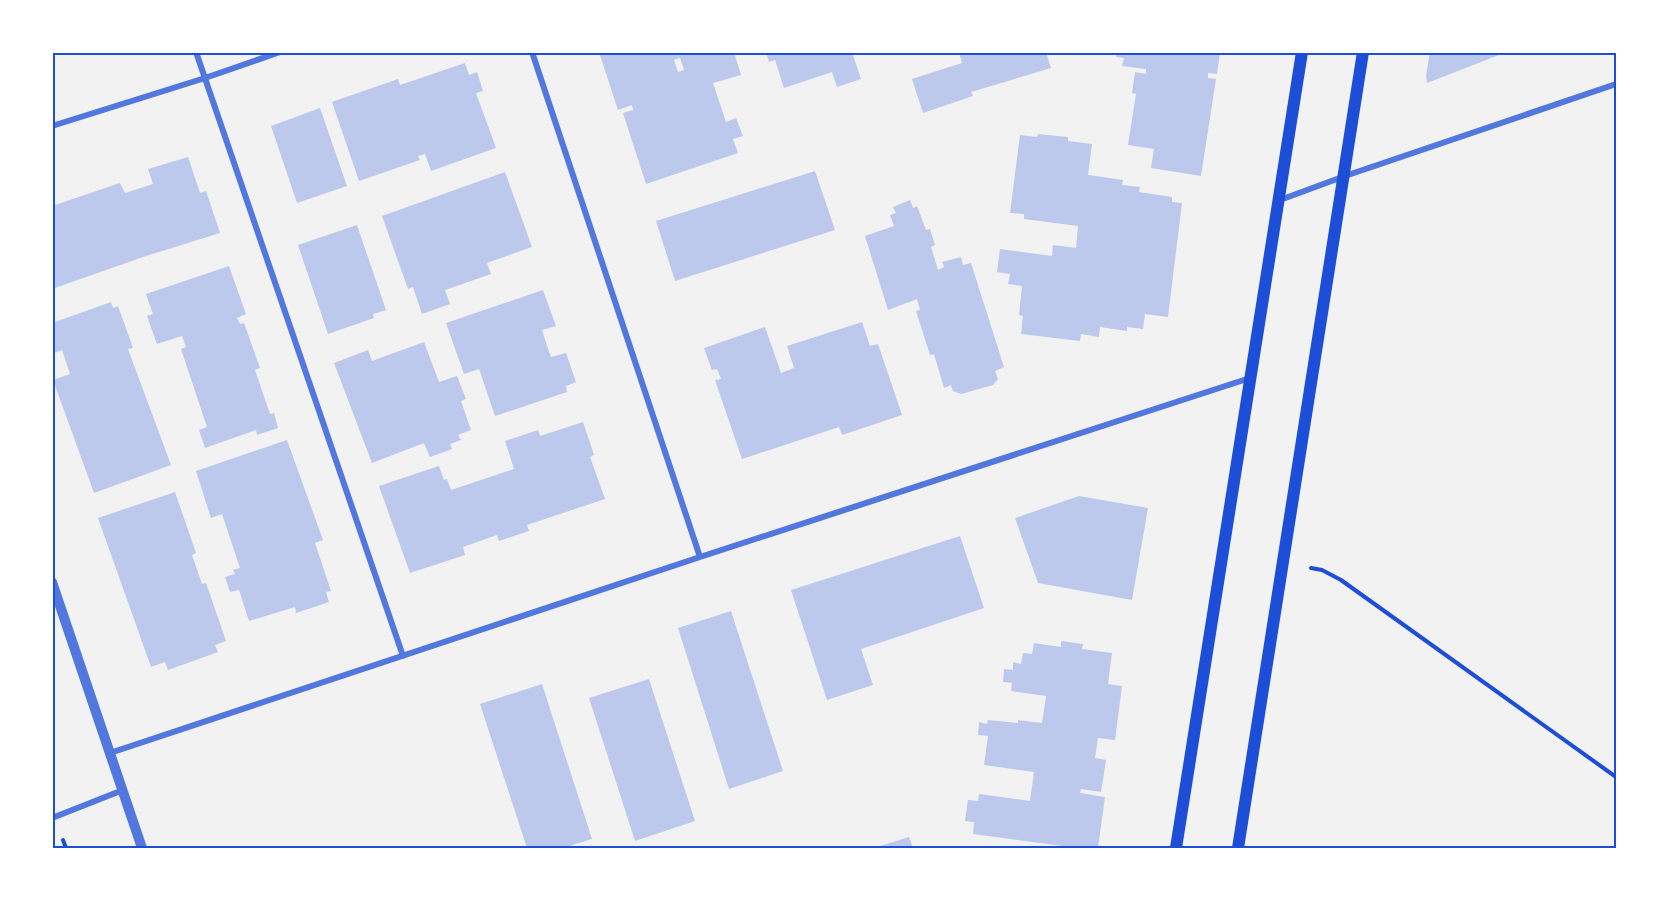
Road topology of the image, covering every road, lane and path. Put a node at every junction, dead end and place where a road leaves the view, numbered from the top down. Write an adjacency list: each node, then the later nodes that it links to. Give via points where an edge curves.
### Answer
1 (196, 52): 6 (street)
2 (280, 52): 6 (street)
3 (532, 52): 12 (street)
4 (1302, 52): 10 (main road)
5 (1363, 52): 9 (main road)
6 (205, 78): 8 (street); 15 (street)
7 (1617, 84): 9 (street)
8 (52, 126)
9 (1345, 176): 10 (street); 13 (main road)
10 (1278, 200): 11 (main road)
11 (1251, 378): 12 (street); 21 (main road)
12 (699, 556): 15 (street)
13 (1283, 562): 17 (path, via 1322,570 1341,580); 22 (main road)
14 (52, 582): 16 (street)
15 (403, 656): 16 (street)
16 (110, 753): 18 (street)
17 (1617, 777)
18 (123, 790): 19 (street); 20 (street)
19 (52, 818)
20 (142, 849)
21 (1176, 849)
22 (1238, 849)

